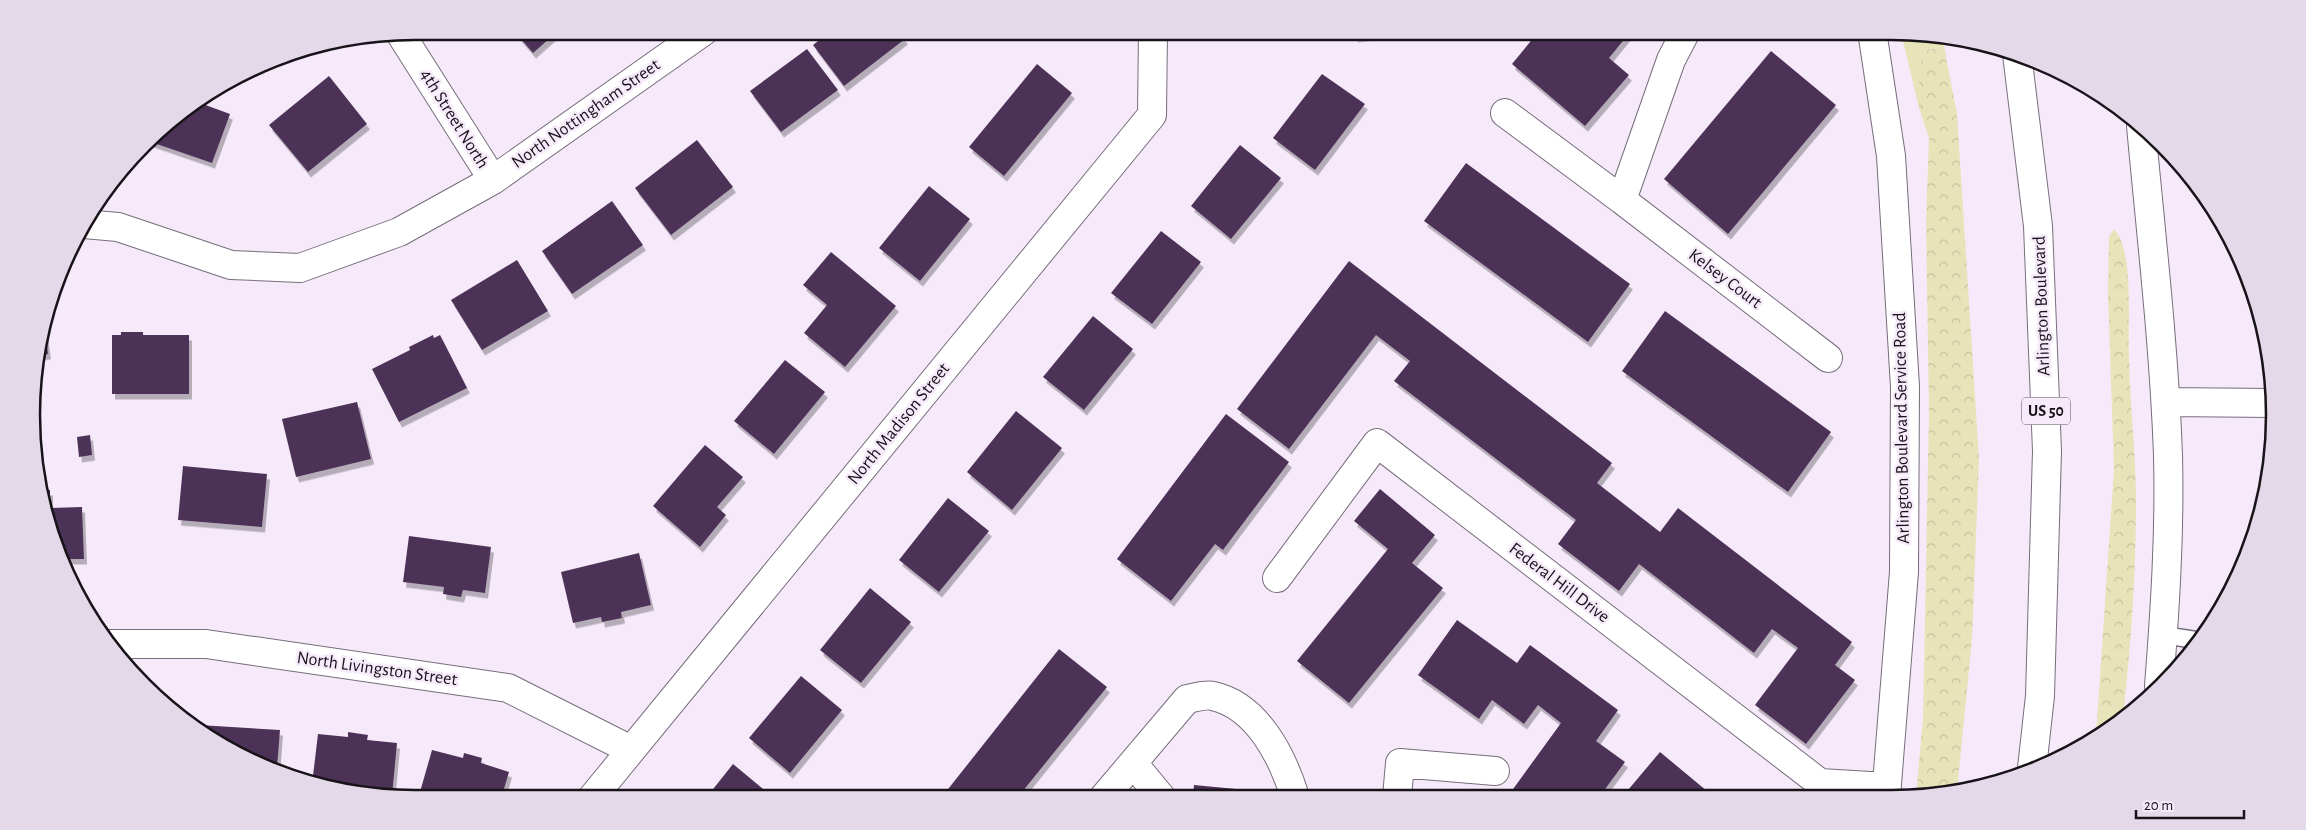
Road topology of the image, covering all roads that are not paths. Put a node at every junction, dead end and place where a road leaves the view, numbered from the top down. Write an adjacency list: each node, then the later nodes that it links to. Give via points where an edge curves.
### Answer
1 (405, 40): 9 (main road, 4th Street North)
2 (690, 40): 9 (main road, North Nottingham Street)
3 (1153, 40): 20 (main road, North Madison Street, via 1152,115)
4 (1681, 40): 10 (main road, via 1671,60)
5 (1873, 40): 30 (main road, Arlington Boulevard Service Road, via 1892,156 1906,386 1904,572)
6 (2018, 62): 21 (main road, Arlington Boulevard / US 50, via 2038,226 2048,450 2040,696)
7 (1505, 113): 10 (main road, Kelsey Court)
8 (2142, 137): 13 (main road)
9 (493, 180): 11 (main road, North Nottingham Street, via 399,232 300,268 231,265 118,227)
10 (1622, 200): 12 (main road, Kelsey Court)
11 (92, 225)
12 (1828, 358)
13 (2166, 402): 14 (main road); 16 (main road, via 2168,568)
14 (2266, 403)
15 (1277, 578): 29 (main road, Federal Hill Drive, via 1377,443 1820,783)
16 (2162, 636): 17 (lane); 19 (main road)
17 (2191, 639)
18 (118, 644): 20 (main road, North Livingston Street, via 206,644 508,688)
19 (2160, 676)
20 (632, 750): 24 (main road, North Madison Street)
21 (2033, 762)
22 (1133, 764): 25 (main road); 26 (main road); 27 (main road, via 1186,698 1213,696 1239,708 1263,730 1288,774)
23 (1495, 770): 28 (main road, via 1400,763)
24 (599, 790)
25 (1110, 790)
26 (1155, 790)
27 (1292, 790)
28 (1397, 790)
29 (1879, 790)
30 (1887, 790)

